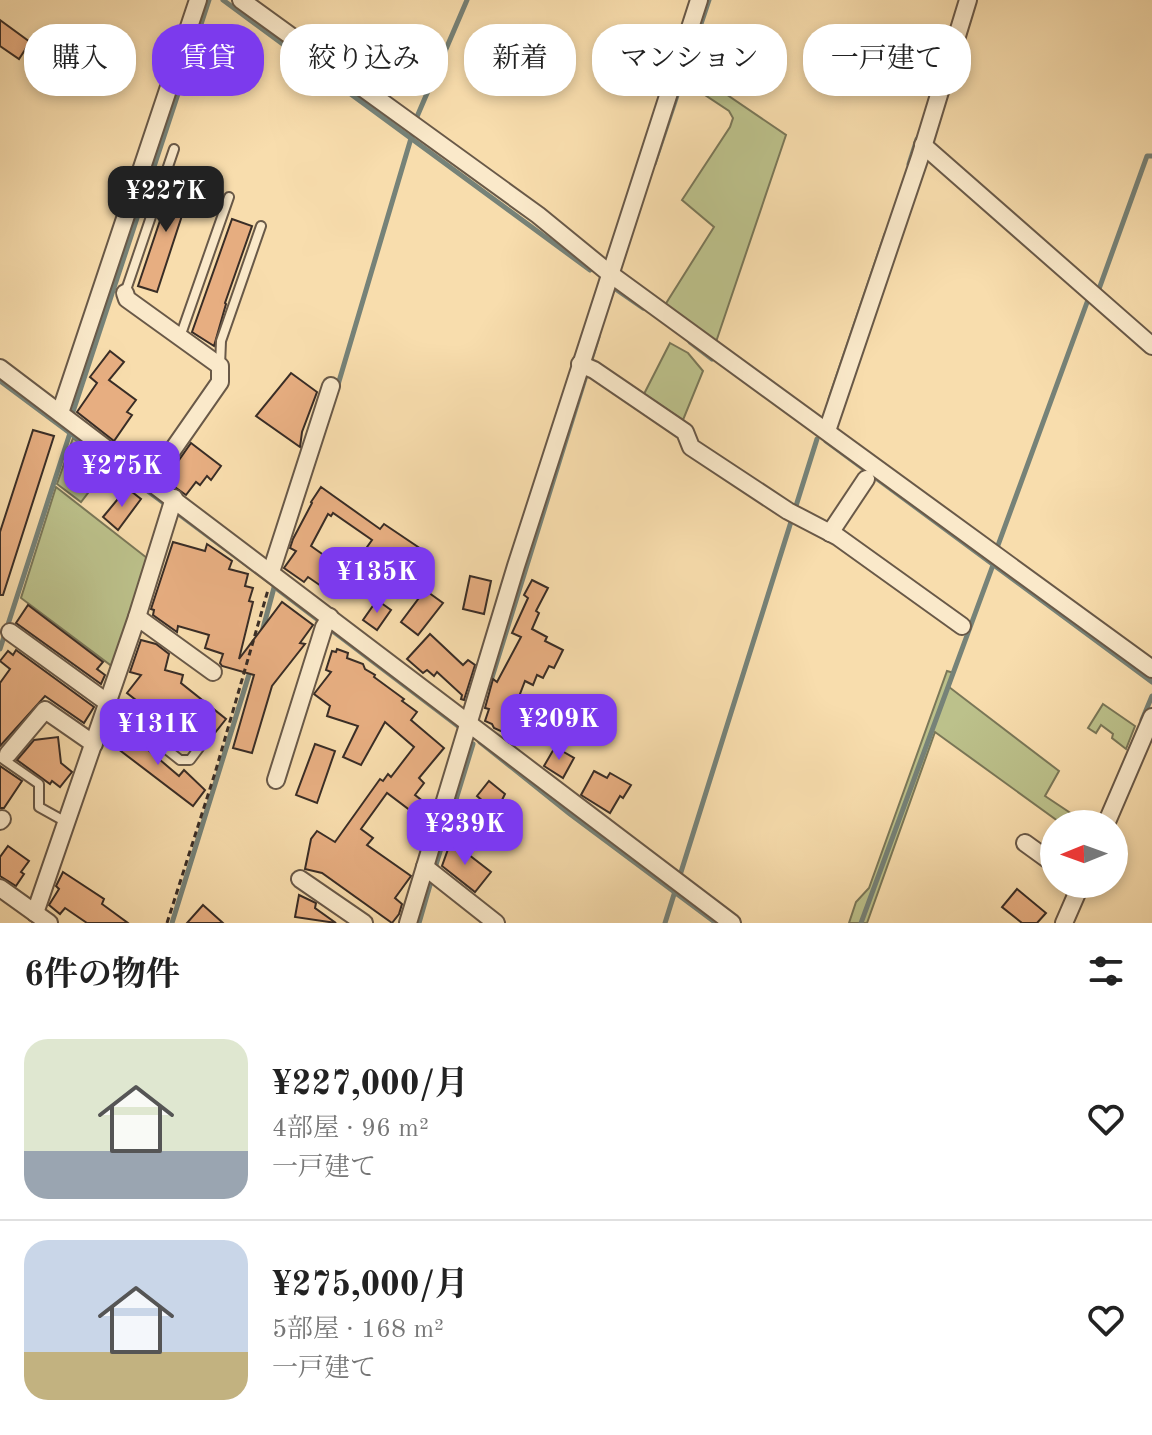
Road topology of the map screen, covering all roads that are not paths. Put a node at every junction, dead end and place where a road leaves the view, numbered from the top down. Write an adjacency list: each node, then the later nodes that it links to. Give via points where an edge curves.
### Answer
1 (198, 0): 17 (street)
2 (241, 0): 9 (street, via 538,215)
3 (699, 0): 9 (street)
4 (968, 0): 5 (street)
5 (923, 145): 12 (street); 18 (street)
6 (174, 149): 10 (lane)
7 (229, 197): 11 (lane)
8 (261, 226): 13 (lane, via 221,341)
9 (609, 273): 14 (street); 18 (street)
10 (125, 293): 11 (street)
11 (180, 337): 13 (street)
12 (1152, 346)
13 (220, 366): 20 (street, via 220,382)
14 (587, 367): 22 (street, via 685,432 691,447); 32 (street)
15 (0, 368): 17 (street)
16 (331, 386): 23 (street)
17 (67, 418): 20 (street)
18 (827, 431): 28 (street)
19 (866, 479): 22 (street)
20 (151, 481): 21 (street)
21 (172, 505): 23 (street); 24 (street)
22 (830, 533): 26 (street)
23 (273, 578): 25 (street)
24 (137, 617): 29 (street); 30 (street)
25 (327, 622): 32 (street); 36 (street)
26 (962, 626)
27 (10, 632): 30 (street)
28 (1152, 669)
29 (213, 672)
30 (108, 703): 33 (street); 34 (lane, via 180,760 190,760)
31 (1152, 717): 37 (street)
32 (469, 722): 41 (street); 49 (street)
33 (94, 744): 35 (street, via 45,710); 38 (street)
34 (199, 748)
35 (4, 755): 38 (lane, via 39,784 39,807)
36 (276, 780)
37 (1112, 810)
38 (66, 823): 45 (street)
39 (1025, 843): 40 (street)
40 (1040, 854)
41 (430, 871): 47 (street); 48 (street)
42 (300, 879): 46 (street)
43 (2, 894): 45 (street)
44 (1075, 898): 50 (street)
45 (42, 918)
46 (364, 923)
47 (408, 923)
48 (496, 923)
49 (732, 923)
50 (1064, 923)

